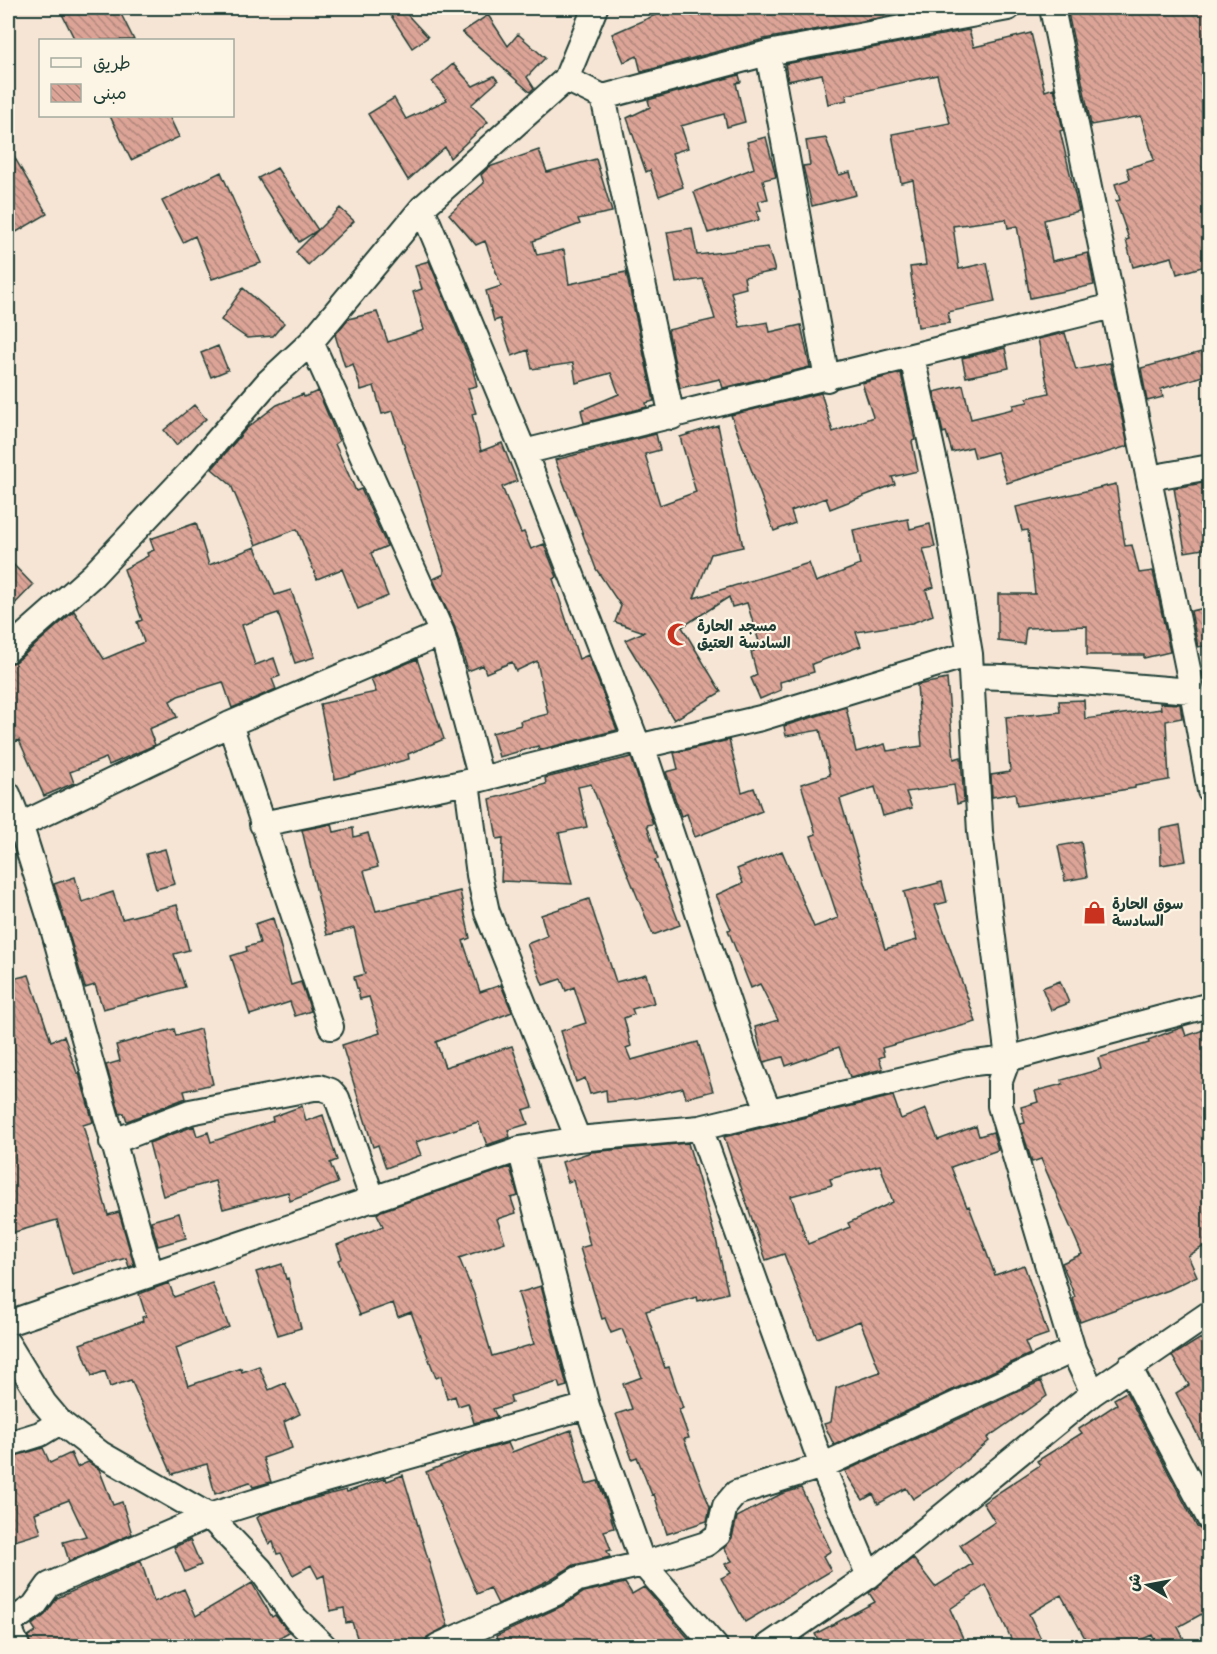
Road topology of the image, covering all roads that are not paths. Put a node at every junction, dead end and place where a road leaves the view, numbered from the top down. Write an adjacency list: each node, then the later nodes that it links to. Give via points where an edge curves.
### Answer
1 (594, 8): 5 (street)
2 (1008, 8): 4 (street)
3 (1052, 8): 8 (street)
4 (768, 53): 6 (street); 11 (street)
5 (566, 80): 6 (street); 7 (street)
6 (603, 96): 12 (street)
7 (422, 207): 9 (street); 13 (street)
8 (1113, 306): 10 (street); 15 (street)
9 (311, 342): 16 (street); 17 (street, via 268,382 93,575)
10 (912, 357): 11 (street); 18 (street, via 946,513)
11 (826, 379): 12 (street)
12 (672, 417): 13 (street)
13 (524, 452): 21 (street)
14 (1209, 467): 15 (street)
15 (1149, 478): 19 (street)
16 (442, 633): 20 (street); 22 (street)
17 (8, 650)
18 (971, 665): 19 (street, via 1032,678); 21 (street, via 761,718); 29 (street, via 980,832)
19 (1197, 679): 23 (street)
20 (230, 724): 25 (street); 26 (street)
21 (639, 743): 22 (street); 30 (street, via 745,1053)
22 (474, 781): 25 (street); 32 (street, via 479,876 487,912)
23 (1209, 791)
24 (8, 794): 26 (street)
25 (262, 824): 28 (street)
26 (14, 829): 33 (street)
27 (1209, 1005): 29 (street)
28 (331, 1027)
29 (1008, 1059): 30 (street, via 966,1064); 40 (street, via 1000,1081 1000,1106)
30 (770, 1111): 31 (street)
31 (700, 1128): 32 (street); 46 (street)
32 (578, 1139): 34 (street)
33 (112, 1142): 35 (street, via 190,1112 319,1087 337,1098); 36 (street)
34 (520, 1149): 35 (street); 43 (street)
35 (373, 1200): 36 (street)
36 (151, 1274): 38 (street)
37 (1209, 1313): 41 (street)
38 (8, 1323)
39 (8, 1344): 44 (street)
40 (1073, 1350): 42 (street); 46 (street)
41 (1129, 1366): 42 (street); 48 (street)
42 (1093, 1393): 50 (street)
43 (587, 1406): 47 (street); 49 (street)
44 (60, 1422): 45 (street, via 40,1434); 47 (street, via 101,1454)
45 (8, 1444)
46 (822, 1466): 49 (street, via 736,1493 725,1506 718,1535 706,1544); 50 (street)
47 (209, 1516): 51 (street, via 49,1585 34,1606); 53 (street, via 260,1569 295,1618)
48 (1209, 1520)
49 (643, 1564): 54 (street, via 578,1579); 55 (street)
50 (869, 1575): 56 (street)
51 (8, 1624): 52 (street)
52 (17, 1647)
53 (324, 1647)
54 (438, 1647)
55 (715, 1647)
56 (768, 1647)

